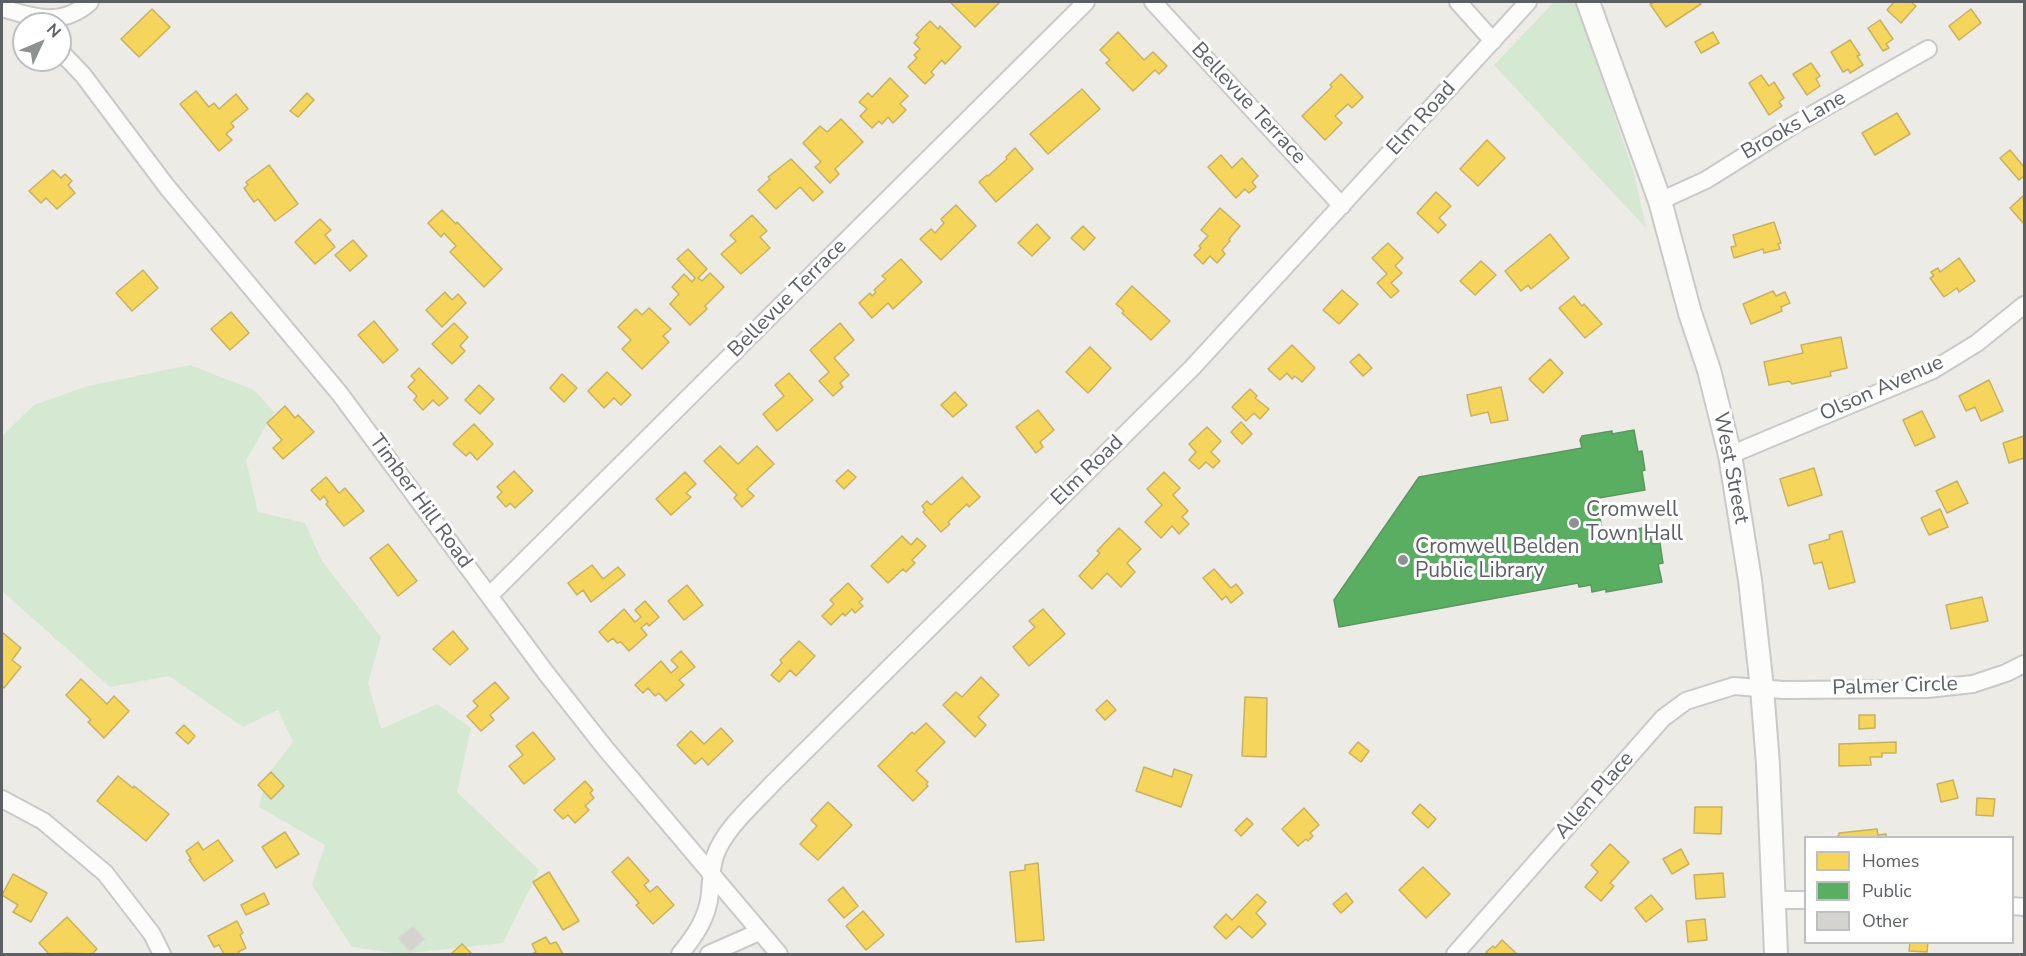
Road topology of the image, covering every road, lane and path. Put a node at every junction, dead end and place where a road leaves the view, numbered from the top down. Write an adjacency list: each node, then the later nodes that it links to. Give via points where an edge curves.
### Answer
1 (11, 2): 8 (street)
2 (90, 2): 9 (street)
3 (1086, 2): 17 (street, Bellevue Terrace)
4 (1154, 2): 14 (street, Bellevue Terrace)
5 (1458, 2): 10 (street)
6 (1528, 2): 10 (street, Elm Road)
7 (1588, 2): 13 (main road, West Street)
8 (23, 12)
9 (72, 15)
10 (1492, 40): 14 (street, Elm Road)
11 (1928, 49): 13 (street, Brooks Lane, via 1706,180)
12 (72, 64): 17 (street, Timber Hill Road, via 167,187 340,394)
13 (1660, 201): 16 (main road, West Street)
14 (1342, 206): 21 (street, Elm Road, via 1184,376 773,783 724,838)
15 (2025, 305): 16 (street, Olson Avenue, via 1977,343 1933,370)
16 (1730, 455): 19 (main road, West Street)
17 (489, 596): 21 (street, Timber Hill Road, via 597,738)
18 (2025, 664): 19 (street, Palmer Circle, via 1973,684 1927,690)
19 (1762, 688): 22 (main road, West Street); 29 (street, Allen Place, via 1720,689 1675,708 1636,747)
20 (2, 799): 25 (street, via 43,820 105,873 152,934)
21 (711, 874): 24 (street, Timber Hill Road); 26 (street, Elm Road, via 708,910)
22 (1774, 900): 23 (street); 30 (main road, West Street)
23 (1804, 900)
24 (759, 932): 27 (street); 28 (street, Timber Hill Road)
25 (162, 954)
26 (680, 954)
27 (709, 954)
28 (779, 954)
29 (1455, 954)
30 (1776, 954)

